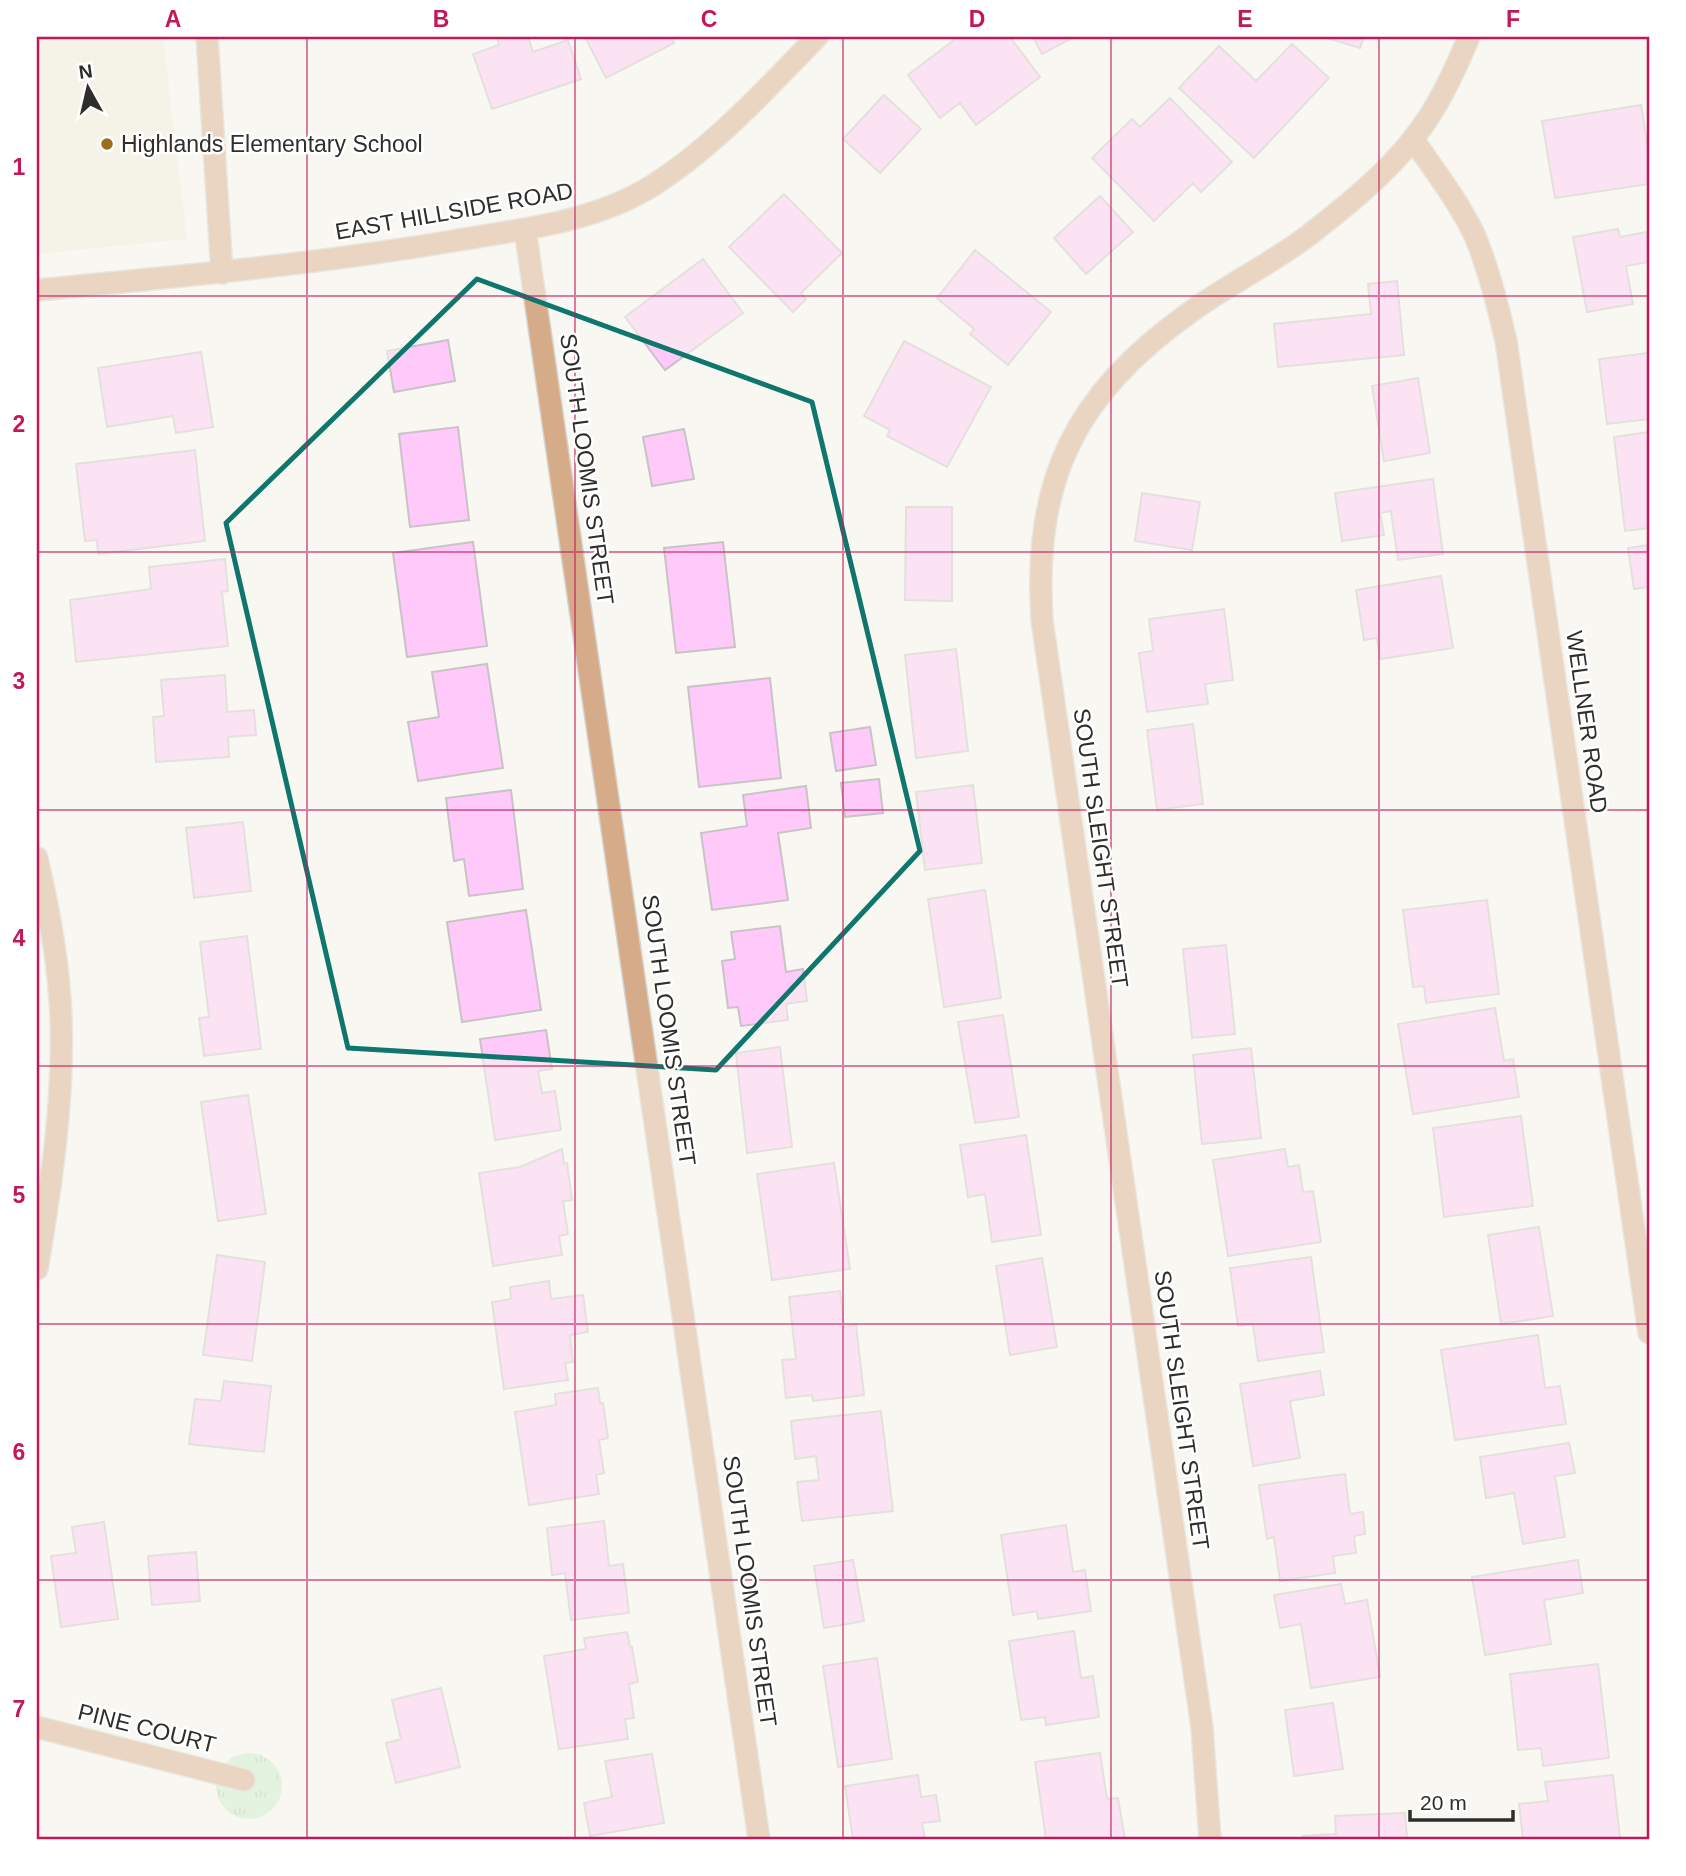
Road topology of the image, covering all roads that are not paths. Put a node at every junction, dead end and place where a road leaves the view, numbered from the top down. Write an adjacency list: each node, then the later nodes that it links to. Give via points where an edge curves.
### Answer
1 (207, 37): 6 (street)
2 (817, 37): 5 (street, EAST HILLSIDE ROAD, via 709,145 651,186 599,211)
3 (1469, 37): 4 (street, SOUTH SLEIGHT STREET, via 1439,101)
4 (1413, 139): 10 (street, WELLNER ROAD, via 1475,237 1506,341); 14 (street, SOUTH SLEIGHT STREET, via 1382,173 1308,236 1189,313 1106,386 1064,454 1043,536 1042,620 1202,1728)
5 (525, 229): 6 (street, EAST HILLSIDE ROAD); 13 (street, SOUTH LOOMIS STREET)
6 (222, 273): 7 (street, EAST HILLSIDE ROAD)
7 (37, 290)
8 (37, 858): 9 (street, via 53,939 61,1018 60,1086)
9 (37, 1269)
10 (1649, 1333)
11 (37, 1727): 12 (street, PINE COURT)
12 (244, 1780)
13 (759, 1839)
14 (1210, 1839)

